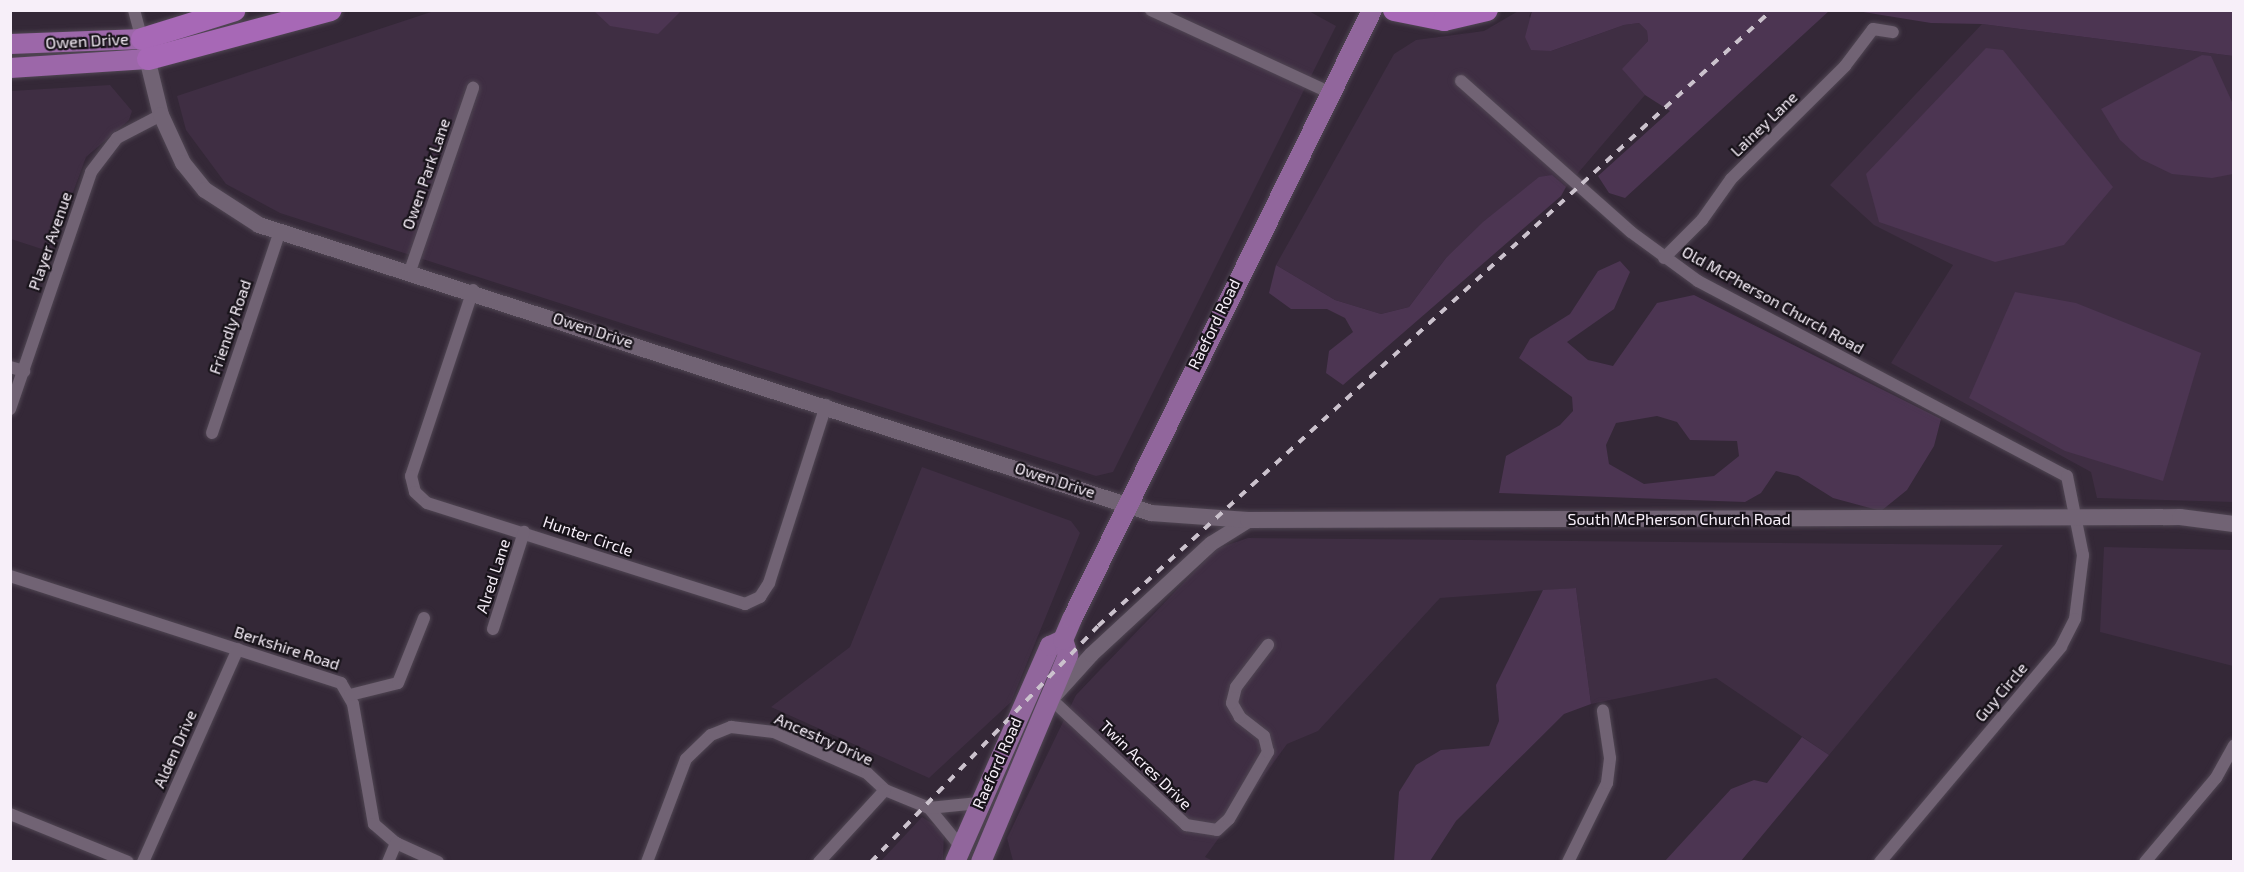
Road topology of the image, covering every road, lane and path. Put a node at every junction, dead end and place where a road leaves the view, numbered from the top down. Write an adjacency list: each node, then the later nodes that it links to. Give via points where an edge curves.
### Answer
1 (134, 10): 10 (street)
2 (236, 10): 10 (highway)
3 (331, 10): 10 (highway)
4 (1151, 10): 14 (street)
5 (1372, 10): 14 (main road, Raeford Road)
6 (1394, 10): 7 (highway, via 1444,20)
7 (1487, 10)
8 (1893, 32): 17 (street, Lainey Lane, via 1873,29 1845,66 1731,179 1702,220)
9 (10, 44): 10 (highway, Owen Drive)
10 (145, 49): 11 (highway, Owen Drive); 15 (main road, Owen Drive)
11 (10, 68)
12 (1461, 81): 17 (street, Old McPherson Church Road)
13 (473, 88): 18 (street, Owen Park Lane)
14 (1331, 93): 25 (main road, Raeford Road)
15 (161, 115): 16 (main road, Owen Drive, via 172,145 205,190 240,215); 21 (street, Player Avenue, via 117,138 91,172)
16 (280, 231): 18 (main road, Owen Drive); 24 (street, Friendly Road)
17 (1664, 258): 26 (street, Old McPherson Church Road, via 1788,330 2061,471 2070,484)
18 (410, 271): 19 (main road, Owen Drive)
19 (473, 290): 22 (main road, Owen Drive); 29 (street, Hunter Circle, via 412,484 427,504)
20 (10, 367): 21 (street)
21 (24, 371): 23 (street, Player Avenue)
22 (826, 405): 25 (main road, Owen Drive); 29 (street, Hunter Circle, via 769,584 753,602 737,604)
23 (10, 409)
24 (212, 433)
25 (1126, 503): 27 (main road, South McPherson Church Road, via 1151,513); 33 (main road, Raeford Road)
26 (2073, 518): 27 (main road, South McPherson Church Road); 28 (main road, South McPherson Church Road, via 2180,517); 54 (street, Guy Circle, via 2084,555 2082,585 2075,619 2061,647)
27 (1248, 520): 37 (street, via 1211,543 1091,654)
28 (2234, 524)
29 (524, 532): 32 (street, Alred Lane)
30 (10, 576): 35 (street, Berkshire Road)
31 (424, 618): 36 (street, via 398,683)
32 (493, 629)
33 (1064, 640): 37 (main road, Raeford Road, via 1068,655); 41 (main road, Raeford Road, via 1050,646)
34 (1268, 645): 37 (street, Twin Acres Drive, via 1236,687 1232,703 1240,717 1264,736 1268,752 1229,819 1217,830 1186,825)
35 (238, 649): 36 (street, Berkshire Road, via 334,679); 47 (street, Alden Drive)
36 (350, 695): 44 (street, via 368,809 379,831)
37 (1051, 699): 52 (main road, Raeford Road)
38 (1603, 711): 53 (street, via 1610,758 1607,783)
39 (2234, 746): 55 (street, via 2216,778)
40 (885, 790): 42 (street, Ancestry Drive); 50 (street, Ancestry Drive, via 867,773 774,732 731,727 711,735 686,759); 51 (street)
41 (979, 802): 42 (street, Ancestry Drive); 45 (main road, Raeford Road)
42 (930, 808): 45 (street, Ancestry Drive)
43 (10, 814): 46 (street)
44 (396, 843): 48 (street); 49 (street)
45 (958, 854)
46 (128, 861)
47 (143, 861)
48 (388, 861)
49 (438, 861)
50 (646, 861)
51 (819, 861)
52 (981, 861)
53 (1568, 861)
54 (1880, 861)
55 (2145, 861)

